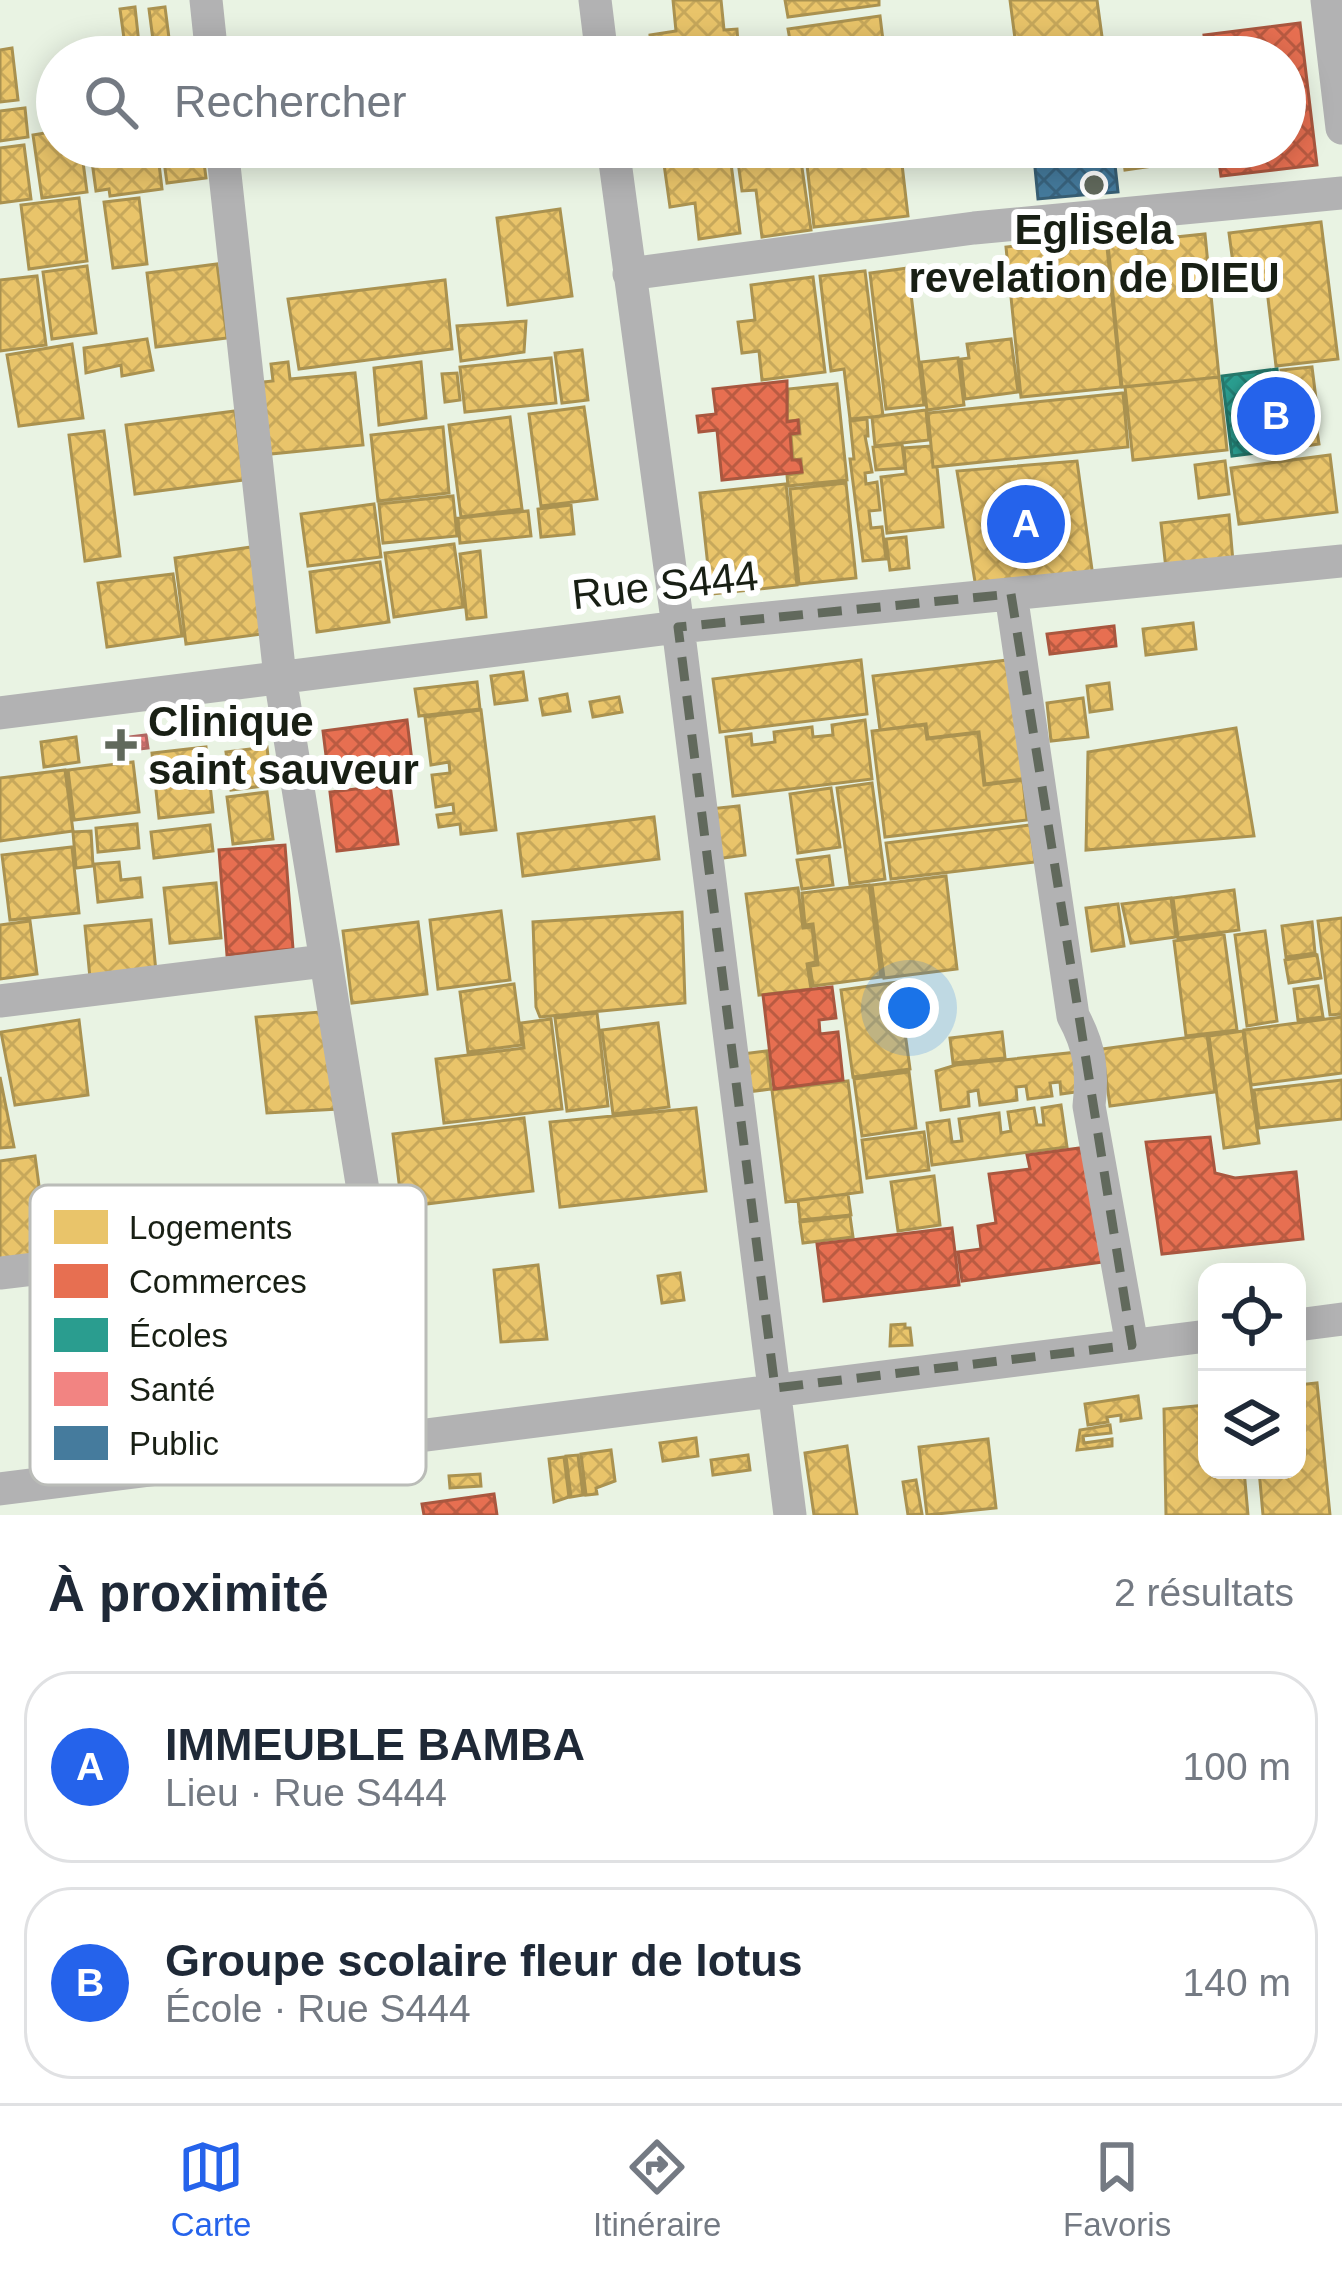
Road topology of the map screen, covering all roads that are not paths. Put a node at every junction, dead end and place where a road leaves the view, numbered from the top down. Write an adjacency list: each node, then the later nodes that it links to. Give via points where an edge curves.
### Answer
1 (206, 0): 4 (street)
2 (595, 0): 5 (street)
3 (1328, 0): 6 (street)
4 (210, 36)
5 (599, 36)
6 (1342, 128)
7 (224, 168): 14 (street)
8 (615, 168): 10 (street)
9 (1342, 194): 10 (street, via 974,228)
10 (628, 274): 13 (street)
11 (1342, 561): 12 (street, Rue S444)
12 (1011, 594): 13 (street, Rue S444); 24 (street)
13 (679, 627): 14 (street, Rue S444); 25 (street)
14 (280, 677): 15 (street, Rue S444); 16 (street)
15 (1, 707)
16 (324, 961): 17 (street); 18 (street)
17 (0, 1001)
18 (361, 1185)
19 (30, 1269): 20 (street)
20 (0, 1273)
21 (1342, 1319): 22 (street)
22 (1306, 1323)
23 (1198, 1337): 24 (street)
24 (1132, 1345): 25 (street)
25 (775, 1388): 26 (street); 29 (street)
26 (426, 1434)
27 (31, 1485): 28 (street)
28 (0, 1489)
29 (790, 1515)

